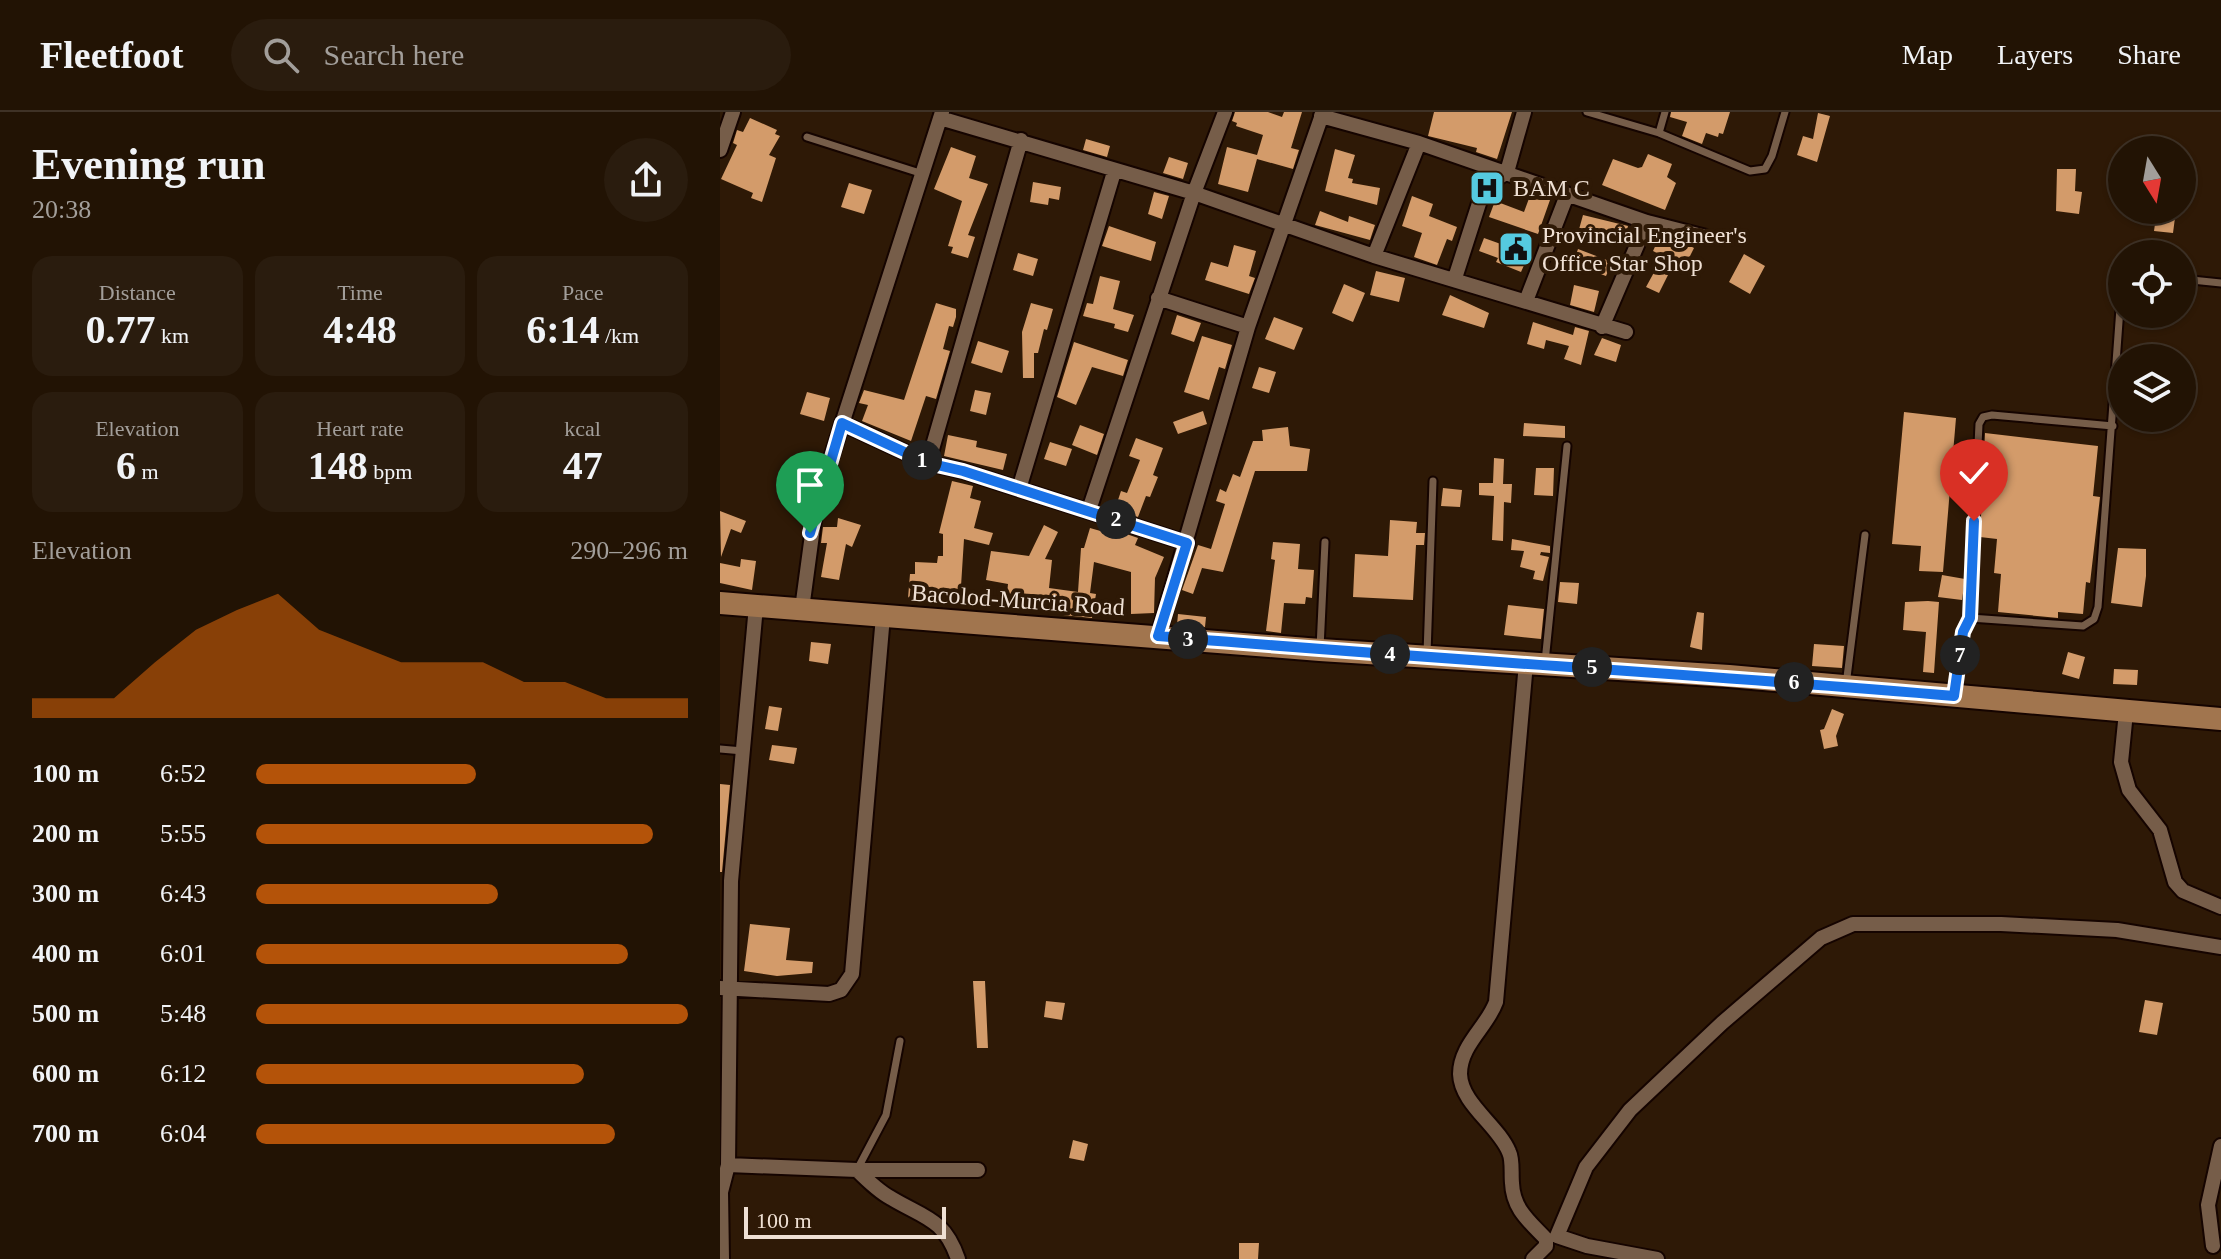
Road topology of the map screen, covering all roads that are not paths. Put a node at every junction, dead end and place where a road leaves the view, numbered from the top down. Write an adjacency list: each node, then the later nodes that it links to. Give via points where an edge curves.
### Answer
1 (733, 112): 13 (street)
2 (1225, 112): 17 (street)
3 (1524, 112): 15 (street)
4 (1587, 112): 9 (lane)
5 (1665, 112): 9 (lane)
6 (1785, 112): 9 (lane, via 1765,169 1750,171)
7 (1322, 114): 12 (street); 20 (street)
8 (941, 115): 11 (street); 16 (street)
9 (1659, 133)
10 (807, 137): 16 (lane)
11 (1021, 140): 14 (street); 35 (street)
12 (1419, 143): 15 (street); 22 (street)
13 (720, 150)
14 (1114, 172): 17 (street); 37 (street)
15 (1507, 172): 18 (street); 23 (street, via 1482,194)
16 (923, 174): 31 (street)
17 (1194, 193): 20 (street); 26 (street)
18 (1567, 195): 19 (street); 27 (street)
19 (1647, 222): 21 (street); 29 (street)
20 (1284, 224): 22 (street); 28 (street)
21 (1706, 237)
22 (1374, 256): 23 (street)
23 (1455, 278): 27 (street)
24 (2196, 280): 25 (lane)
25 (2221, 283)
26 (1158, 298): 28 (street); 38 (street)
27 (1526, 301): 29 (street)
28 (1248, 327): 41 (street)
29 (1602, 327): 30 (street)
30 (1626, 332)
31 (842, 423): 35 (street); 44 (street, via 810,533)
32 (2108, 426): 46 (lane, via 1983,417)
33 (2113, 432): 46 (lane, via 2094,619 2083,626)
34 (1567, 446): 50 (lane)
35 (928, 463): 37 (street)
36 (1433, 481): 49 (lane)
37 (1019, 489): 38 (street)
38 (1089, 510): 41 (street)
39 (1865, 535): 51 (lane)
40 (1325, 542): 48 (lane)
41 (1187, 543): 47 (street)
42 (720, 603): 43 (main road, Bacolod-Murcia Road)
43 (756, 606): 44 (main road, Bacolod-Murcia Road); 56 (street)
44 (802, 609): 45 (main road, Bacolod-Murcia Road)
45 (883, 616): 47 (main road, Bacolod-Murcia Road); 60 (street, via 852,974 841,990 829,994)
46 (1970, 618): 52 (lane, via 1963,632)
47 (1158, 636): 48 (main road, Bacolod-Murcia Road)
48 (1320, 650): 49 (main road, Bacolod-Murcia Road)
49 (1427, 657): 50 (main road, Bacolod-Murcia Road)
50 (1535, 664): 51 (main road, Bacolod-Murcia Road); 66 (street, via 1496,1002 1469,1044 1460,1074 1463,1089 1510,1153 1512,1193 1522,1217)
51 (1846, 687): 52 (main road, Bacolod-Murcia Road)
52 (1954, 696): 53 (main road, Bacolod-Murcia Road)
53 (2126, 712): 54 (main road, Bacolod-Murcia Road); 58 (street, via 2121,762 2129,790 2160,830 2175,882 2183,891)
54 (2221, 719)
55 (720, 749): 56 (lane)
56 (743, 751): 57 (street)
57 (726, 868): 60 (street)
58 (2221, 907)
59 (2221, 947): 66 (street, via 2117,930 2015,925 1838,928 1722,1023 1630,1110 1586,1167)
60 (726, 988): 63 (street)
61 (900, 1041): 64 (lane, via 886,1115)
62 (2221, 1146): 67 (street, via 2208,1205)
63 (728, 1165): 64 (street); 68 (street, via 721,1192)
64 (857, 1170): 65 (street); 69 (street, via 890,1198 934,1220 953,1243)
65 (978, 1170)
66 (1551, 1237): 70 (street); 71 (street)
67 (2213, 1246)
68 (722, 1259)
69 (958, 1259)
70 (1533, 1259)
71 (1657, 1259)

